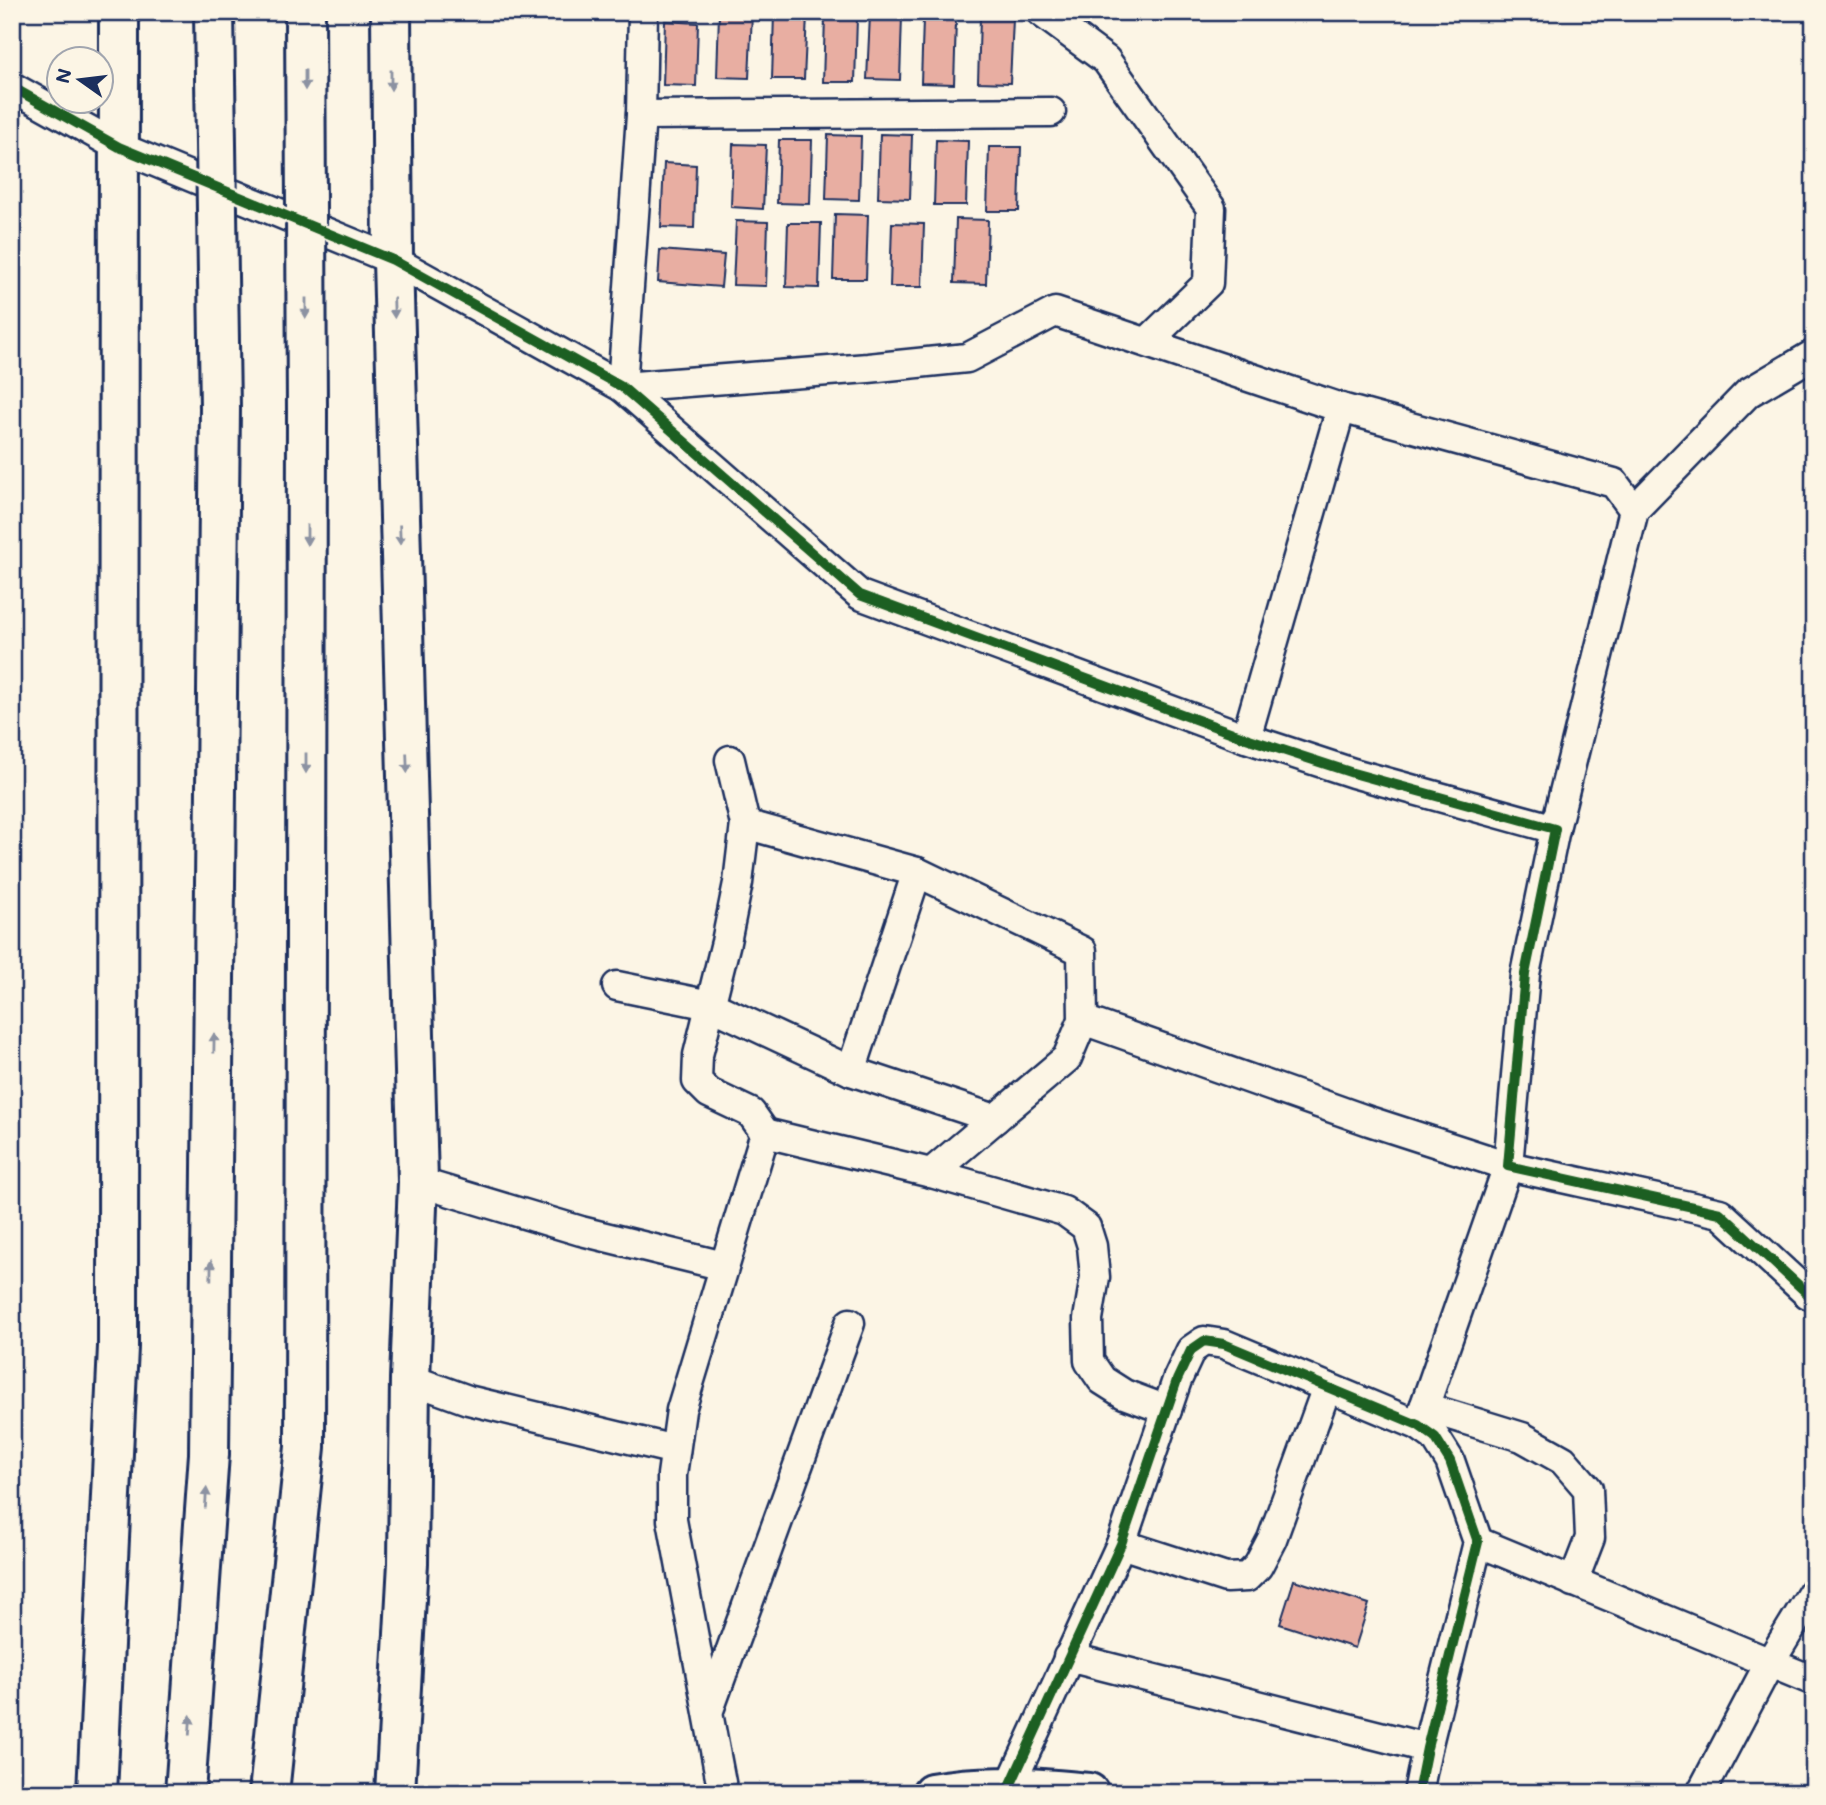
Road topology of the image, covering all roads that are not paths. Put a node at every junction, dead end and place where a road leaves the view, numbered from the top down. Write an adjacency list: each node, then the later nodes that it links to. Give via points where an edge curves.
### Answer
1 (119, 12): 10 (main road)
2 (214, 12): 51 (main road, one-way to 2, bridge, via 209,1454 220,408)
3 (305, 12): 52 (main road, one-way to 52, bridge, via 306,1447)
4 (391, 12): 11 (main road, one-way to 11)
5 (643, 12): 9 (street)
6 (1041, 12): 12 (street, via 1105,60 1211,208 1208,283)
7 (12, 87): 10 (street)
8 (1051, 112): 9 (street)
9 (641, 115): 14 (street)
10 (119, 148): 11 (street); 50 (main road, via 118,1347)
11 (393, 260): 14 (street); 30 (main road, one-way to 30)
12 (1147, 342): 14 (street, via 1055,312 967,358); 15 (street)
13 (1814, 354): 16 (street, via 1748,393)
14 (622, 387): 17 (street, via 860,595)
15 (1341, 408): 16 (street, via 1614,483); 17 (street)
16 (1634, 510): 20 (street)
17 (1246, 738): 20 (street)
18 (730, 760): 19 (street)
19 (745, 824): 21 (street); 23 (street, via 738,883)
20 (1555, 829): 28 (street, via 1525,974)
21 (917, 872): 24 (street, via 1082,951); 25 (street)
22 (617, 986): 23 (street)
23 (710, 1005): 25 (street); 27 (street, via 697,1081 709,1093 751,1113)
24 (1083, 1020): 26 (street, via 1067,1058); 28 (street)
25 (851, 1071): 26 (street)
26 (995, 1119): 29 (street)
27 (765, 1133): 29 (street); 31 (street)
28 (1508, 1166): 32 (street, via 1720,1213); 37 (street)
29 (931, 1173): 36 (street, via 1064,1211 1086,1227 1095,1276 1088,1319 1089,1361 1102,1380 1124,1394)
30 (418, 1182): 31 (street, via 581,1231); 34 (main road)
31 (724, 1266): 38 (street, via 681,1410)
32 (1814, 1296)
33 (850, 1324): 46 (street)
34 (410, 1378): 38 (street, via 468,1400); 53 (main road, via 408,1563)
35 (1327, 1387): 36 (street, via 1205,1340 1191,1350); 37 (street); 40 (street, via 1272,1539 1247,1577 1226,1578)
36 (1167, 1410): 40 (street)
37 (1421, 1416): 39 (street, via 1450,1461); 41 (street, via 1522,1437 1563,1460 1588,1489 1590,1538)
38 (675, 1450): 46 (street, via 672,1520)
39 (1478, 1542): 41 (street); 47 (street)
40 (1121, 1544): 43 (street)
41 (1573, 1582): 44 (street)
42 (1814, 1590): 44 (street)
43 (1068, 1657): 47 (street); 48 (street)
44 (1769, 1664): 45 (street); 57 (street)
45 (1814, 1681)
46 (708, 1713): 54 (street)
47 (1427, 1748): 56 (street)
48 (1010, 1786): 49 (main road); 55 (main road)
49 (947, 1791)
50 (97, 1793)
51 (185, 1793)
52 (268, 1793)
53 (394, 1793)
54 (723, 1793)
55 (1089, 1793)
56 (1418, 1793)
57 (1701, 1793)

